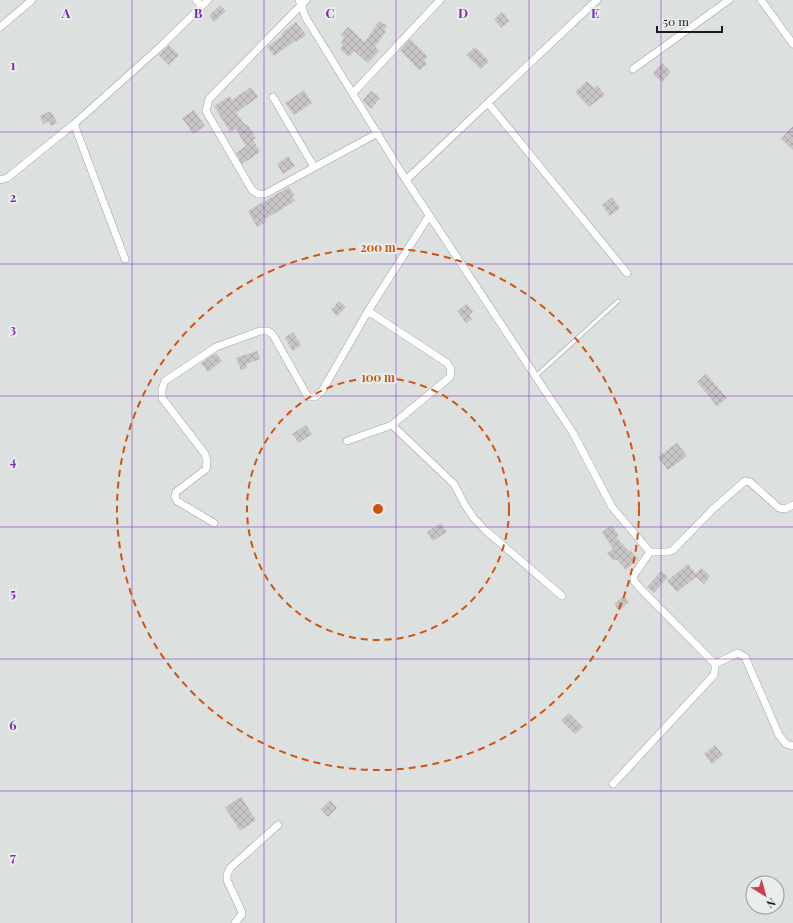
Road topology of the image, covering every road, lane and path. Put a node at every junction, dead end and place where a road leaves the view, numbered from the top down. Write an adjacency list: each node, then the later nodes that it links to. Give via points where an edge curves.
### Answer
1 (32, 0): 10 (street)
2 (196, 0): 9 (street)
3 (208, 0): 9 (street)
4 (440, 0): 13 (street)
5 (597, 0): 15 (street)
6 (729, 0): 12 (street)
7 (761, 0): 11 (street)
8 (302, 2): 13 (street, via 306,18); 18 (street, via 209,99 206,111 252,190 258,194 265,194)
9 (202, 6): 16 (street)
10 (0, 27)
11 (793, 44)
12 (633, 69)
13 (353, 93): 17 (street)
14 (274, 97): 18 (street)
15 (488, 103): 20 (street); 23 (street)
16 (74, 124): 19 (street, via 7,178); 22 (street)
17 (378, 133): 18 (street); 20 (street)
18 (314, 167)
19 (0, 180)
20 (406, 180): 21 (street)
21 (429, 216): 25 (street); 26 (street)
22 (125, 259)
23 (627, 273)
24 (618, 302): 26 (lane)
25 (368, 311): 27 (street, via 447,362 451,368 450,376); 30 (street, via 322,391 314,397 308,397 273,335 268,331 260,331 216,347 165,381 162,398 205,454 207,461 206,469 176,492 175,497 177,501)
26 (536, 377): 31 (street, via 573,433 612,508)
27 (392, 425): 28 (street); 32 (street, via 454,484 473,517 485,530)
28 (347, 441)
29 (793, 505): 31 (street, via 785,509 779,508 750,482 745,481 673,550)
30 (214, 523)
31 (650, 552): 33 (street, via 634,575 634,581)
32 (562, 596)
33 (715, 664): 34 (street, via 738,653 745,658 779,735 786,744); 35 (street, via 714,675)
34 (793, 746)
35 (613, 784)
36 (278, 825): 37 (street, via 230,868 227,880 242,914)
37 (235, 923)

